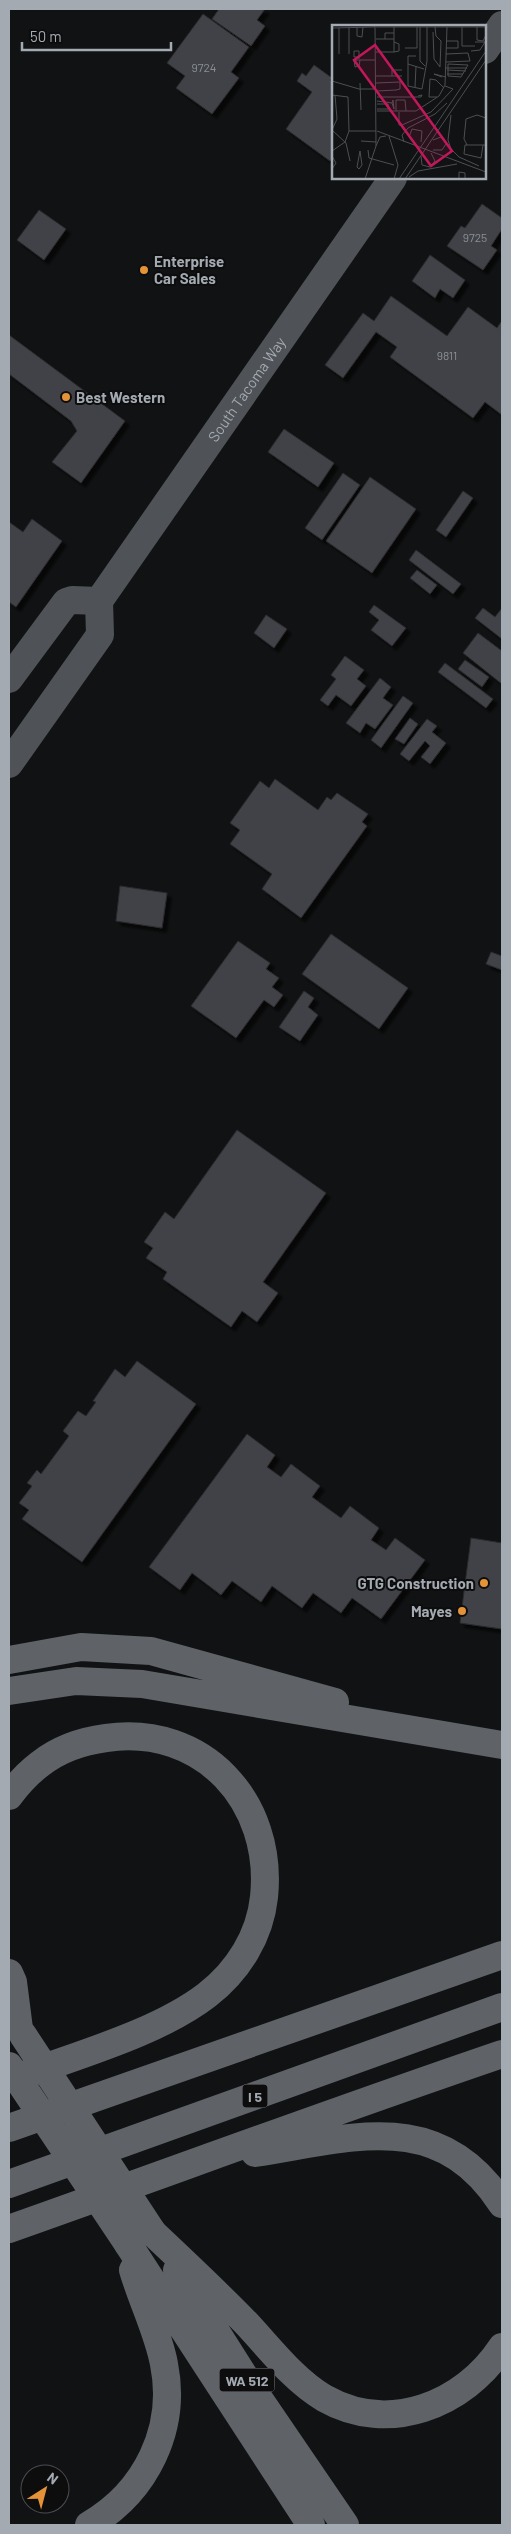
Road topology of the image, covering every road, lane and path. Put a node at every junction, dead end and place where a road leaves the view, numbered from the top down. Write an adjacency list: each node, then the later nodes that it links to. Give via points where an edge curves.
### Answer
1 (502, 25): 2 (main road)
2 (486, 49)
3 (392, 179): 4 (main road, South Tacoma Way)
4 (100, 601): 5 (main road, via 66,602); 6 (main road, via 100,635)
5 (9, 679)
6 (9, 764)
7 (9, 1660): 9 (highway, via 81,1647 150,1651)
8 (9, 1691): 9 (highway, via 76,1681 142,1684)
9 (466, 1741): 10 (highway)
10 (502, 1745)
11 (9, 1796): 18 (highway, via 27,1774 71,1747 114,1737 156,1739 196,1754 215,1766 232,1784 261,1837 266,1872 256,1932 235,1967 208,1995 129,2036)
12 (502, 1955): 19 (highway)
13 (9, 1973): 15 (highway, via 13,1982)
14 (502, 2007): 21 (highway, I 5)
15 (17, 2026): 25 (highway, WA 512, bridge)
16 (502, 2054): 20 (highway, via 351,2105)
17 (9, 2066): 27 (highway, WA 512, bridge)
18 (9, 2081)
19 (9, 2128)
20 (204, 2160): 22 (highway, via 365,2135 390,2135 426,2143 451,2155 478,2175); 23 (highway)
21 (9, 2184)
22 (502, 2204)
23 (54, 2213): 24 (highway); 26 (highway)
24 (9, 2229)
25 (153, 2233): 28 (highway, via 213,2289 298,2378 342,2406 361,2412 388,2414 435,2405 473,2382); 31 (highway, WA 512, via 255,2393)
26 (9, 2240)
27 (128, 2244): 29 (highway, via 139,2290 164,2362 166,2420 158,2447 136,2484 114,2508); 30 (highway, WA 512)
28 (502, 2347)
29 (89, 2525)
30 (311, 2525)
31 (345, 2525)

